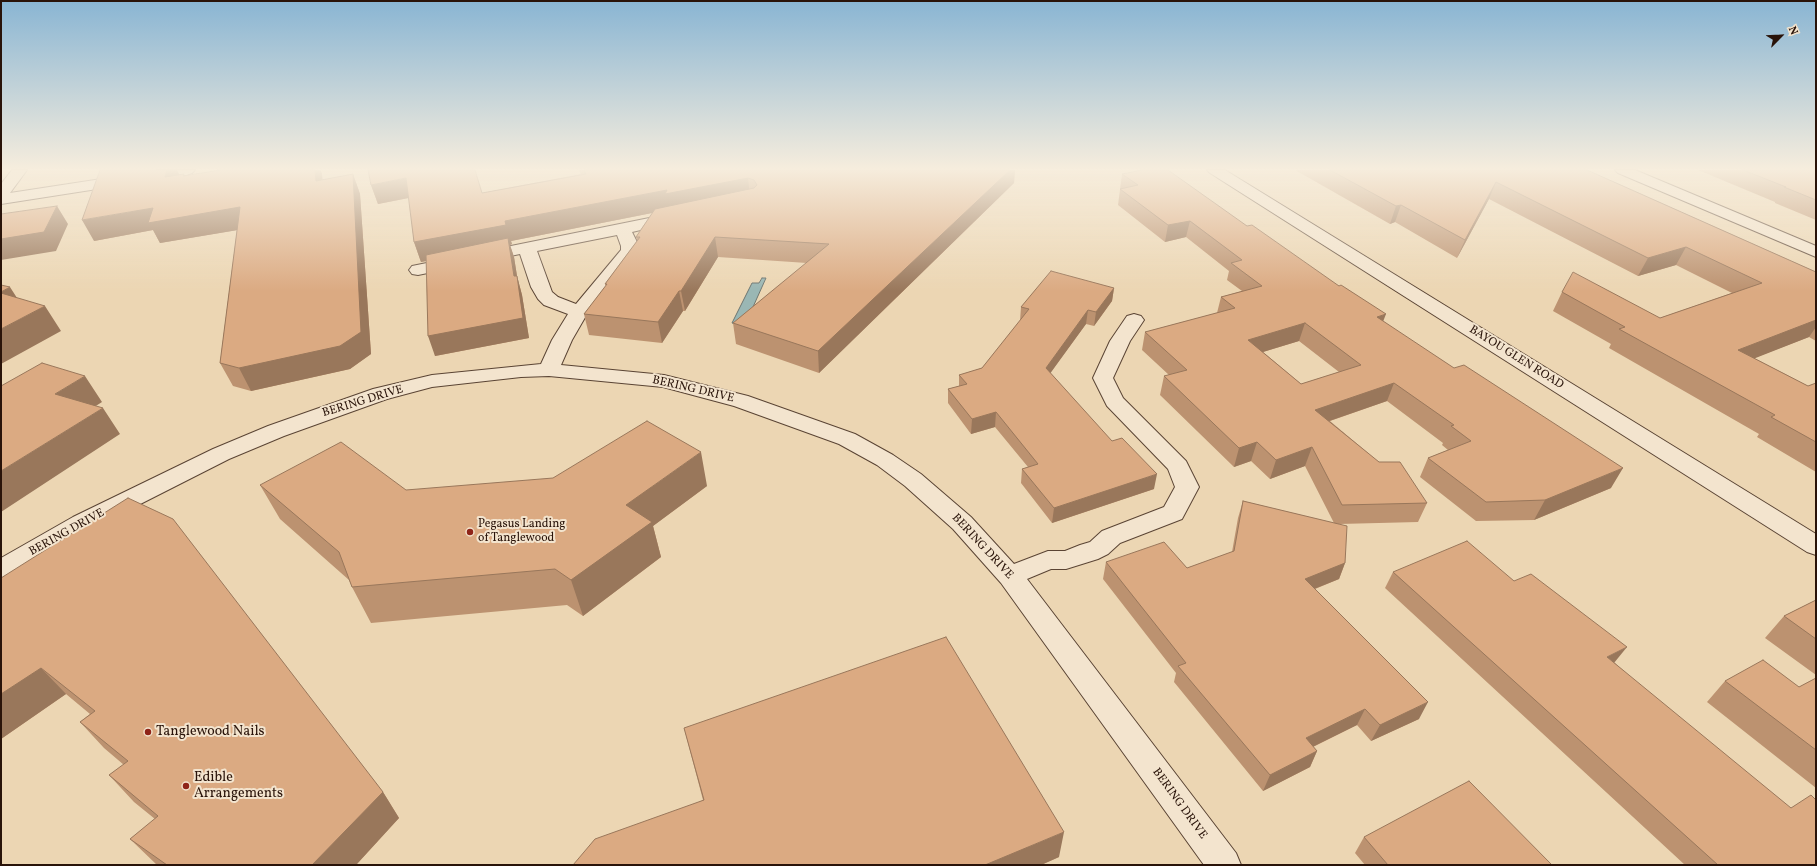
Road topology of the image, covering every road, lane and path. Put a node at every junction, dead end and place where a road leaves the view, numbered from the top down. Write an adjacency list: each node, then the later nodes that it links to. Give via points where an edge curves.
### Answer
1 (1280, 210): 11 (street, BAYOU GLEN ROAD)
2 (1718, 210): 6 (street)
3 (689, 215): 4 (street)
4 (622, 228): 5 (street); 8 (street, via 630,246 629,251)
5 (527, 248): 7 (street); 8 (street, via 544,295 551,301)
6 (1816, 252)
7 (418, 270)
8 (579, 312): 10 (street, via 562,340)
9 (1134, 320): 13 (street, via 1120,341 1103,378 1114,401 1178,466 1187,487 1173,513 1111,536 1099,548 1089,552 1066,560 1048,560)
10 (549, 370): 12 (street, BERING DRIVE, via 490,374 432,382 380,394 276,431 221,454 82,523); 13 (street, BERING DRIVE, via 664,381 741,401 847,439 885,460 913,480 962,523)
11 (1816, 546)
12 (1, 570)
13 (1010, 576): 14 (street, BERING DRIVE)
14 (1224, 865)

